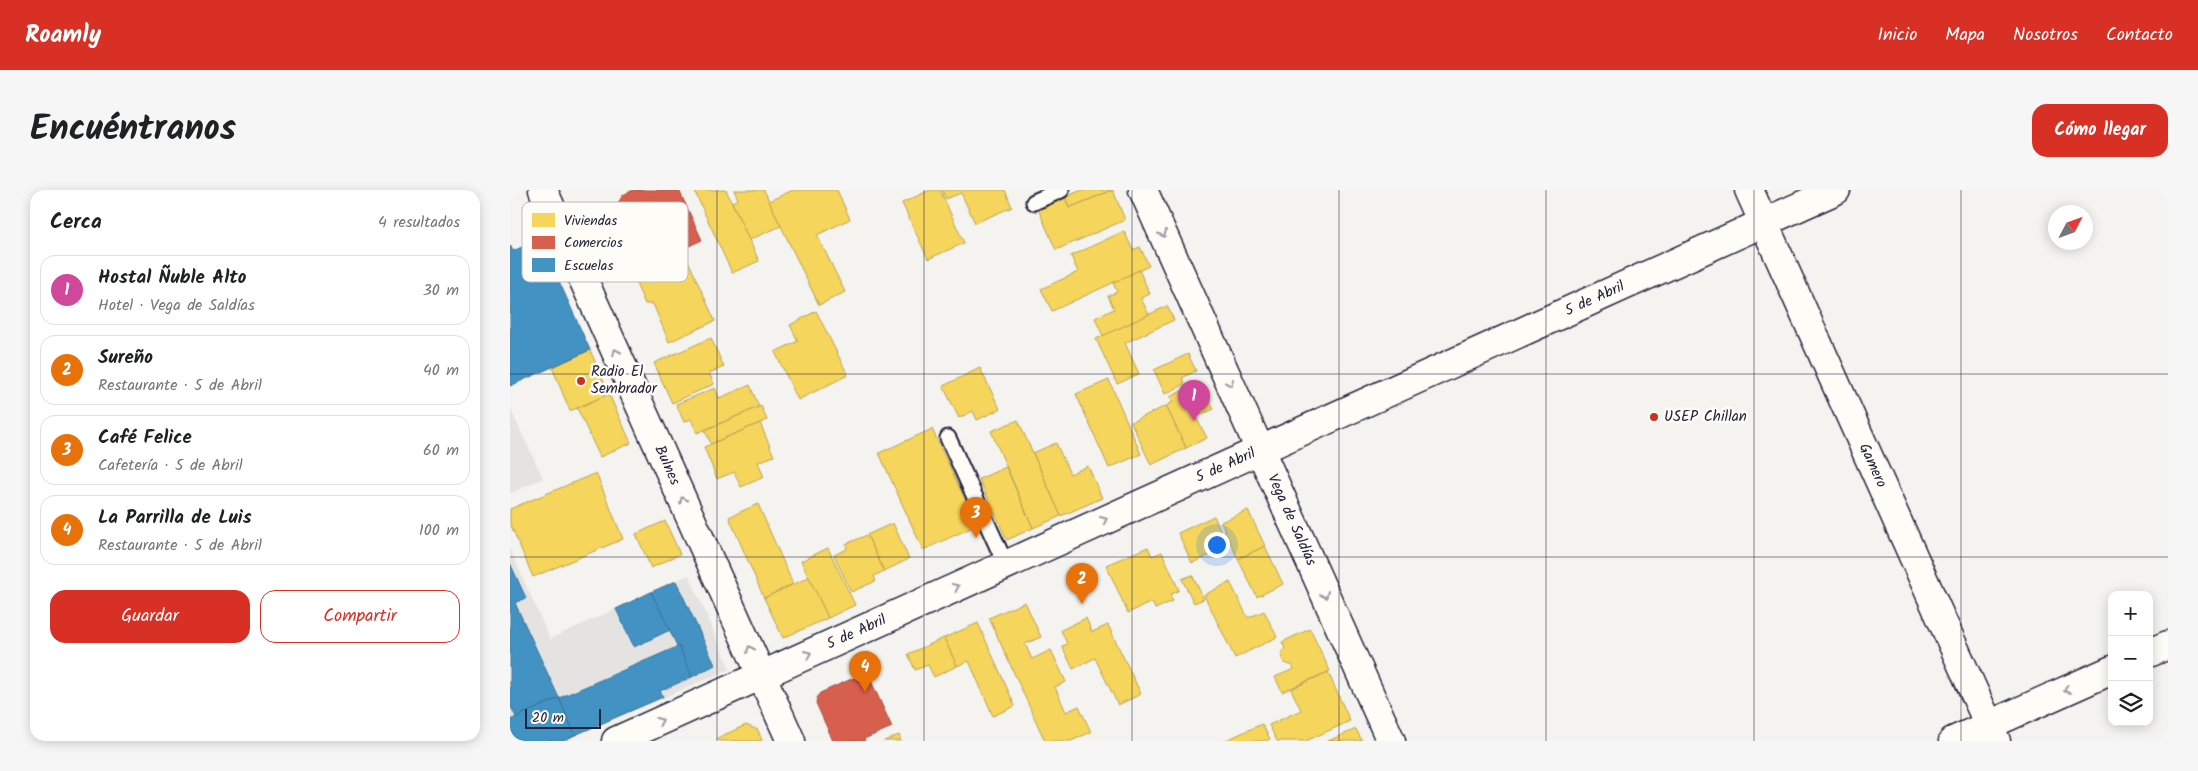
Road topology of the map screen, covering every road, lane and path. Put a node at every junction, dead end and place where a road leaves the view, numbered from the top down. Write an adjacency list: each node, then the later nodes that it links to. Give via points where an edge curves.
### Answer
1 (543, 190): 6 (street, Bulnes, one-way to 1)
2 (1061, 190): 7 (lane)
3 (1143, 190): 11 (street, Vega de Saldías, one-way to 11)
4 (1749, 190): 8 (street, Gamero)
5 (1836, 190): 8 (street, 5 de Abril)
6 (548, 202)
7 (1034, 202)
8 (1764, 223): 11 (street, 5 de Abril); 17 (street, Gamero)
9 (585, 282): 16 (street, Bulnes, one-way to 9)
10 (948, 438): 12 (lane)
11 (1260, 450): 12 (street, 5 de Abril, one-way to 11); 20 (street, Vega de Saldías, one-way to 20)
12 (1006, 565): 16 (street, 5 de Abril, one-way to 12)
13 (2168, 645): 14 (street)
14 (2153, 651)
15 (2108, 672): 17 (street, one-way to 17)
16 (762, 675): 18 (street, 5 de Abril, one-way to 16); 19 (street, Bulnes)
17 (1992, 733): 21 (street)
18 (616, 741)
19 (791, 741)
20 (1391, 741)
21 (1953, 741)

